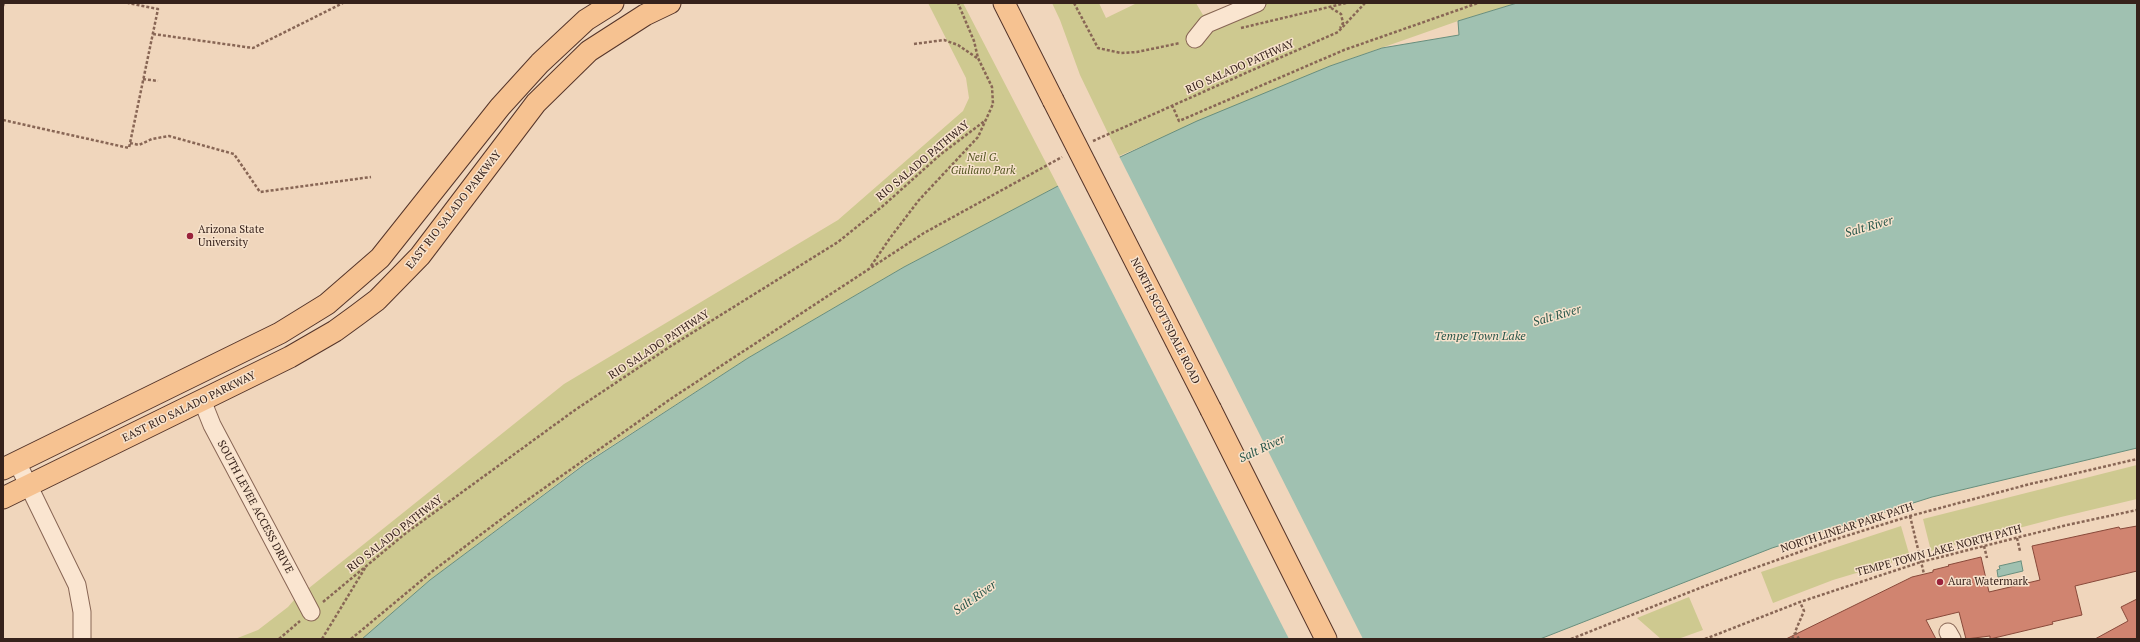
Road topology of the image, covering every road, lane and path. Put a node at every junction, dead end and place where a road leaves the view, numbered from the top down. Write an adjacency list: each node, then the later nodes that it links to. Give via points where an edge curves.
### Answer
1 (4, 3): 11 (path)
2 (128, 3): 14 (path, via 158,9)
3 (343, 3): 14 (path, via 253,48)
4 (613, 3): 30 (main road, via 586,20 540,63 500,107 380,258 327,304 280,333)
5 (670, 3): 28 (main road, EAST RIO SALADO PARKWAY, via 644,15 589,51 536,103 420,256 377,300 335,331 290,357)
6 (958, 3): 17 (path, via 974,40)
7 (1004, 3): 49 (main road, NORTH SCOTTSDALE ROAD, bridge)
8 (1256, 3): 15 (street, via 1207,24)
9 (1365, 3): 13 (path, RIO SALADO PATHWAY)
10 (1478, 3): 20 (path, via 1344,50 1179,121)
11 (3, 6)
12 (1329, 8): 13 (path, via 1339,12 1343,17)
13 (1338, 32): 20 (path, RIO SALADO PATHWAY)
14 (153, 34): 18 (path)
15 (1195, 39)
16 (914, 44): 17 (path, via 944,40 958,45)
17 (978, 58): 22 (path, via 994,97)
18 (143, 79): 19 (path); 24 (path)
19 (158, 81)
20 (1172, 106): 23 (path, RIO SALADO PATHWAY)
21 (3, 120): 24 (path, via 129,148)
22 (986, 120): 27 (path, RIO SALADO PATHWAY, via 978,137 920,200); 40 (path, RIO SALADO PATHWAY, via 941,154 838,242 671,346 575,410 479,479)
23 (1092, 141)
24 (130, 143): 26 (path, via 139,145 152,139 169,136 234,154 260,192)
25 (1065, 155): 27 (path, via 924,233)
26 (371, 177)
27 (870, 268): 48 (path, via 672,398 516,508 434,570)
28 (202, 400): 31 (main road, EAST RIO SALADO PARKWAY); 43 (street, SOUTH LEVEE ACCESS DRIVE, via 212,425)
29 (2137, 459): 34 (path, NORTH LINEAR PARK PATH)
30 (10, 466): 31 (street)
31 (29, 486): 32 (main road, EAST RIO SALADO PARKWAY); 45 (street, via 77,585 82,612)
32 (3, 498)
33 (2137, 510): 35 (path, TEMPE TOWN LAKE NORTH PATH)
34 (1910, 516): 39 (path); 50 (path, NORTH LINEAR PARK PATH, via 1830,541 1710,584)
35 (2017, 538): 36 (path, TEMPE TOWN LAKE NORTH PATH); 37 (path)
36 (1984, 546): 38 (path); 39 (path, TEMPE TOWN LAKE NORTH PATH)
37 (2020, 550)
38 (1987, 558)
39 (1922, 562): 41 (path); 42 (path, TEMPE TOWN LAKE NORTH PATH)
40 (366, 566): 43 (path, RIO SALADO PATHWAY); 47 (path)
41 (1924, 574)
42 (1800, 602): 44 (path, via 1804,611); 51 (path, TEMPE TOWN LAKE NORTH PATH)
43 (311, 612): 46 (path, RIO SALADO PATHWAY)
44 (1795, 632): 52 (path); 53 (path)
45 (82, 639)
46 (279, 639)
47 (322, 639)
48 (351, 639)
49 (1326, 639)
50 (1571, 639)
51 (1705, 639)
52 (1792, 639)
53 (1799, 639)

